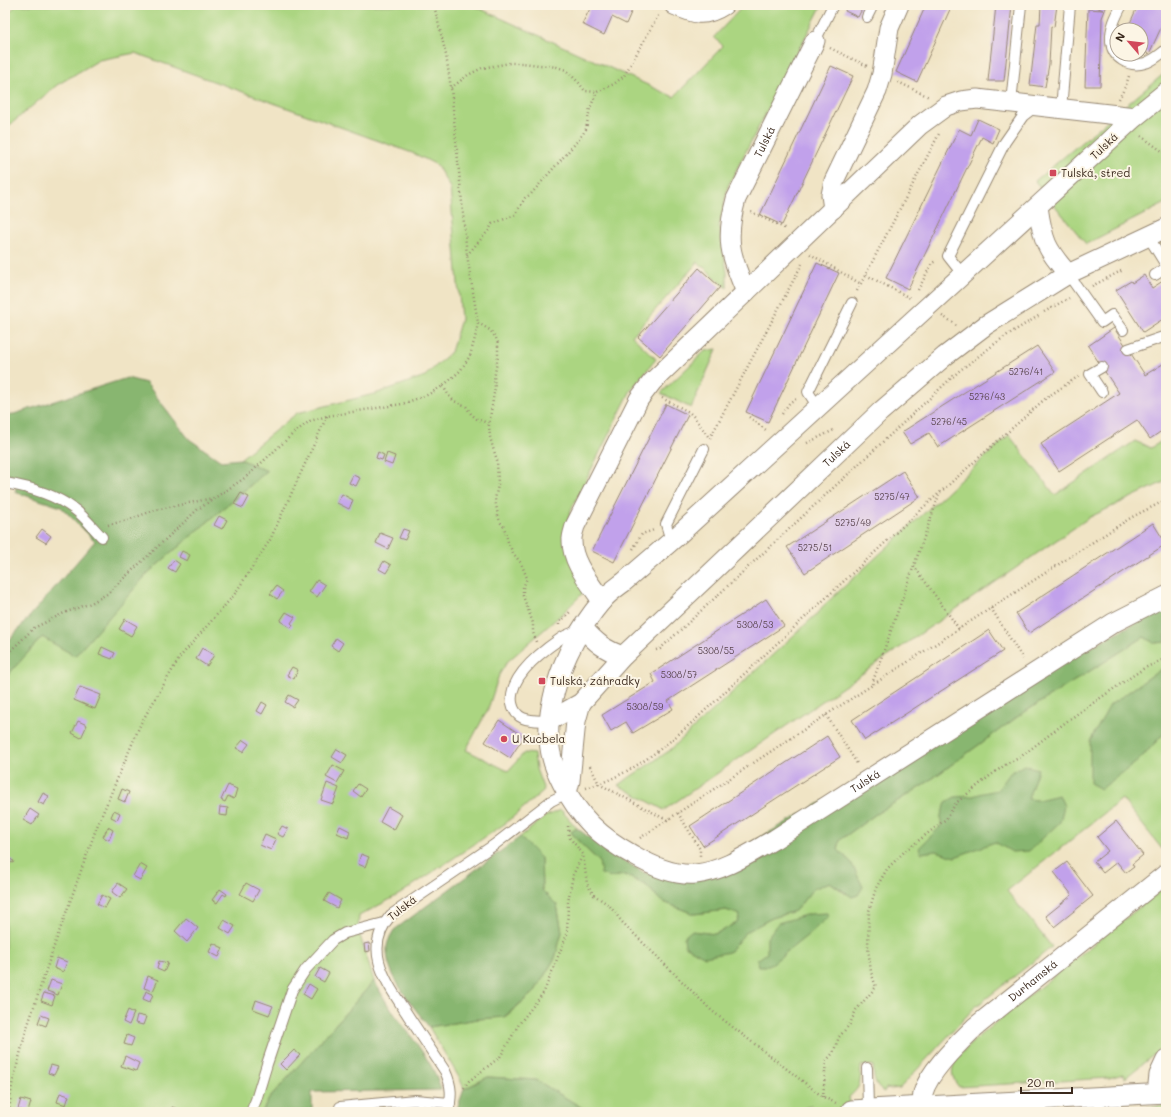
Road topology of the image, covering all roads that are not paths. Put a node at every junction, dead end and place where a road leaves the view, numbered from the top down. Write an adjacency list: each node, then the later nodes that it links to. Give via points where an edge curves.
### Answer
1 (724, 5): 8 (street, via 703,14)
2 (833, 5): 10 (lane)
3 (873, 5): 9 (lane)
4 (898, 5): 18 (street, via 889,28 877,91 834,181)
5 (1021, 5): 13 (lane)
6 (1070, 5): 15 (lane)
7 (1122, 5): 11 (lane, via 1114,22 1111,40 1112,51 1119,59 1143,64)
8 (668, 8)
9 (867, 17)
10 (815, 41): 26 (street, Tulská, via 736,199 732,214 730,246 734,264)
11 (1166, 50)
12 (1166, 92): 16 (street, Tulská)
13 (1011, 103): 14 (street, Tulská); 18 (street, Tulská, via 977,99 946,106 920,125)
14 (1036, 106): 15 (street, Tulská); 24 (lane, via 1023,116 1005,142 948,256)
15 (1061, 109): 16 (street, Tulská)
16 (1135, 125): 17 (street, Tulská)
17 (1038, 207): 23 (street, via 1047,246); 24 (street, Tulská)
18 (832, 209): 26 (street, Tulská, via 807,242)
19 (1166, 228): 20 (street, Tulská)
20 (1148, 236): 21 (lane); 23 (street, Tulská)
21 (1166, 265)
22 (1166, 268): 25 (lane)
23 (1068, 274): 28 (lane, via 1102,322 1112,315); 41 (street, Tulská, via 967,339 916,381)
24 (963, 275): 33 (street, Tulská)
25 (1155, 275)
26 (746, 292): 39 (street, Tulská, via 639,399 575,526 572,546 576,559)
27 (852, 303): 33 (lane, via 808,392)
28 (1123, 330)
29 (1166, 336): 30 (lane)
30 (1128, 349)
31 (1102, 367): 32 (lane, via 1090,374)
32 (1102, 392)
33 (818, 407): 37 (street, Tulská, via 778,435)
34 (704, 449): 37 (lane, via 666,524)
35 (5, 483): 36 (lane, via 58,499 75,510)
36 (102, 537)
37 (671, 541): 39 (street, Tulská)
38 (1166, 596): 44 (street, Tulská, via 1113,623 775,839 714,870 695,874 677,873 623,850 593,828)
39 (602, 601): 40 (street, Tulská)
40 (583, 628): 41 (street, via 595,642); 43 (street, Tulská, via 558,681); 43 (lane, via 561,638 524,670 513,688 514,710 519,716 527,720)
41 (623, 656): 42 (street, Tulská)
42 (581, 703): 43 (street, Tulská); 44 (street, Tulská, via 576,721)
43 (549, 721): 44 (street, Tulská, via 551,758)
44 (567, 793): 46 (lane, Tulská, via 551,801 494,845 390,915)
45 (1166, 874): 50 (street, Durhamská, via 974,1027 932,1076 923,1093)
46 (384, 923): 53 (lane, Tulská, via 377,944 377,957 382,972 445,1071 451,1085); 55 (lane, via 339,936 306,969 292,990)
47 (1166, 1060): 49 (street, via 1159,1075)
48 (867, 1068): 54 (lane)
49 (1162, 1093): 51 (street)
50 (922, 1105): 51 (street); 54 (street)
51 (1008, 1106)
52 (340, 1107): 53 (lane, via 415,1100)
53 (449, 1108)
54 (860, 1109)
55 (251, 1112)

